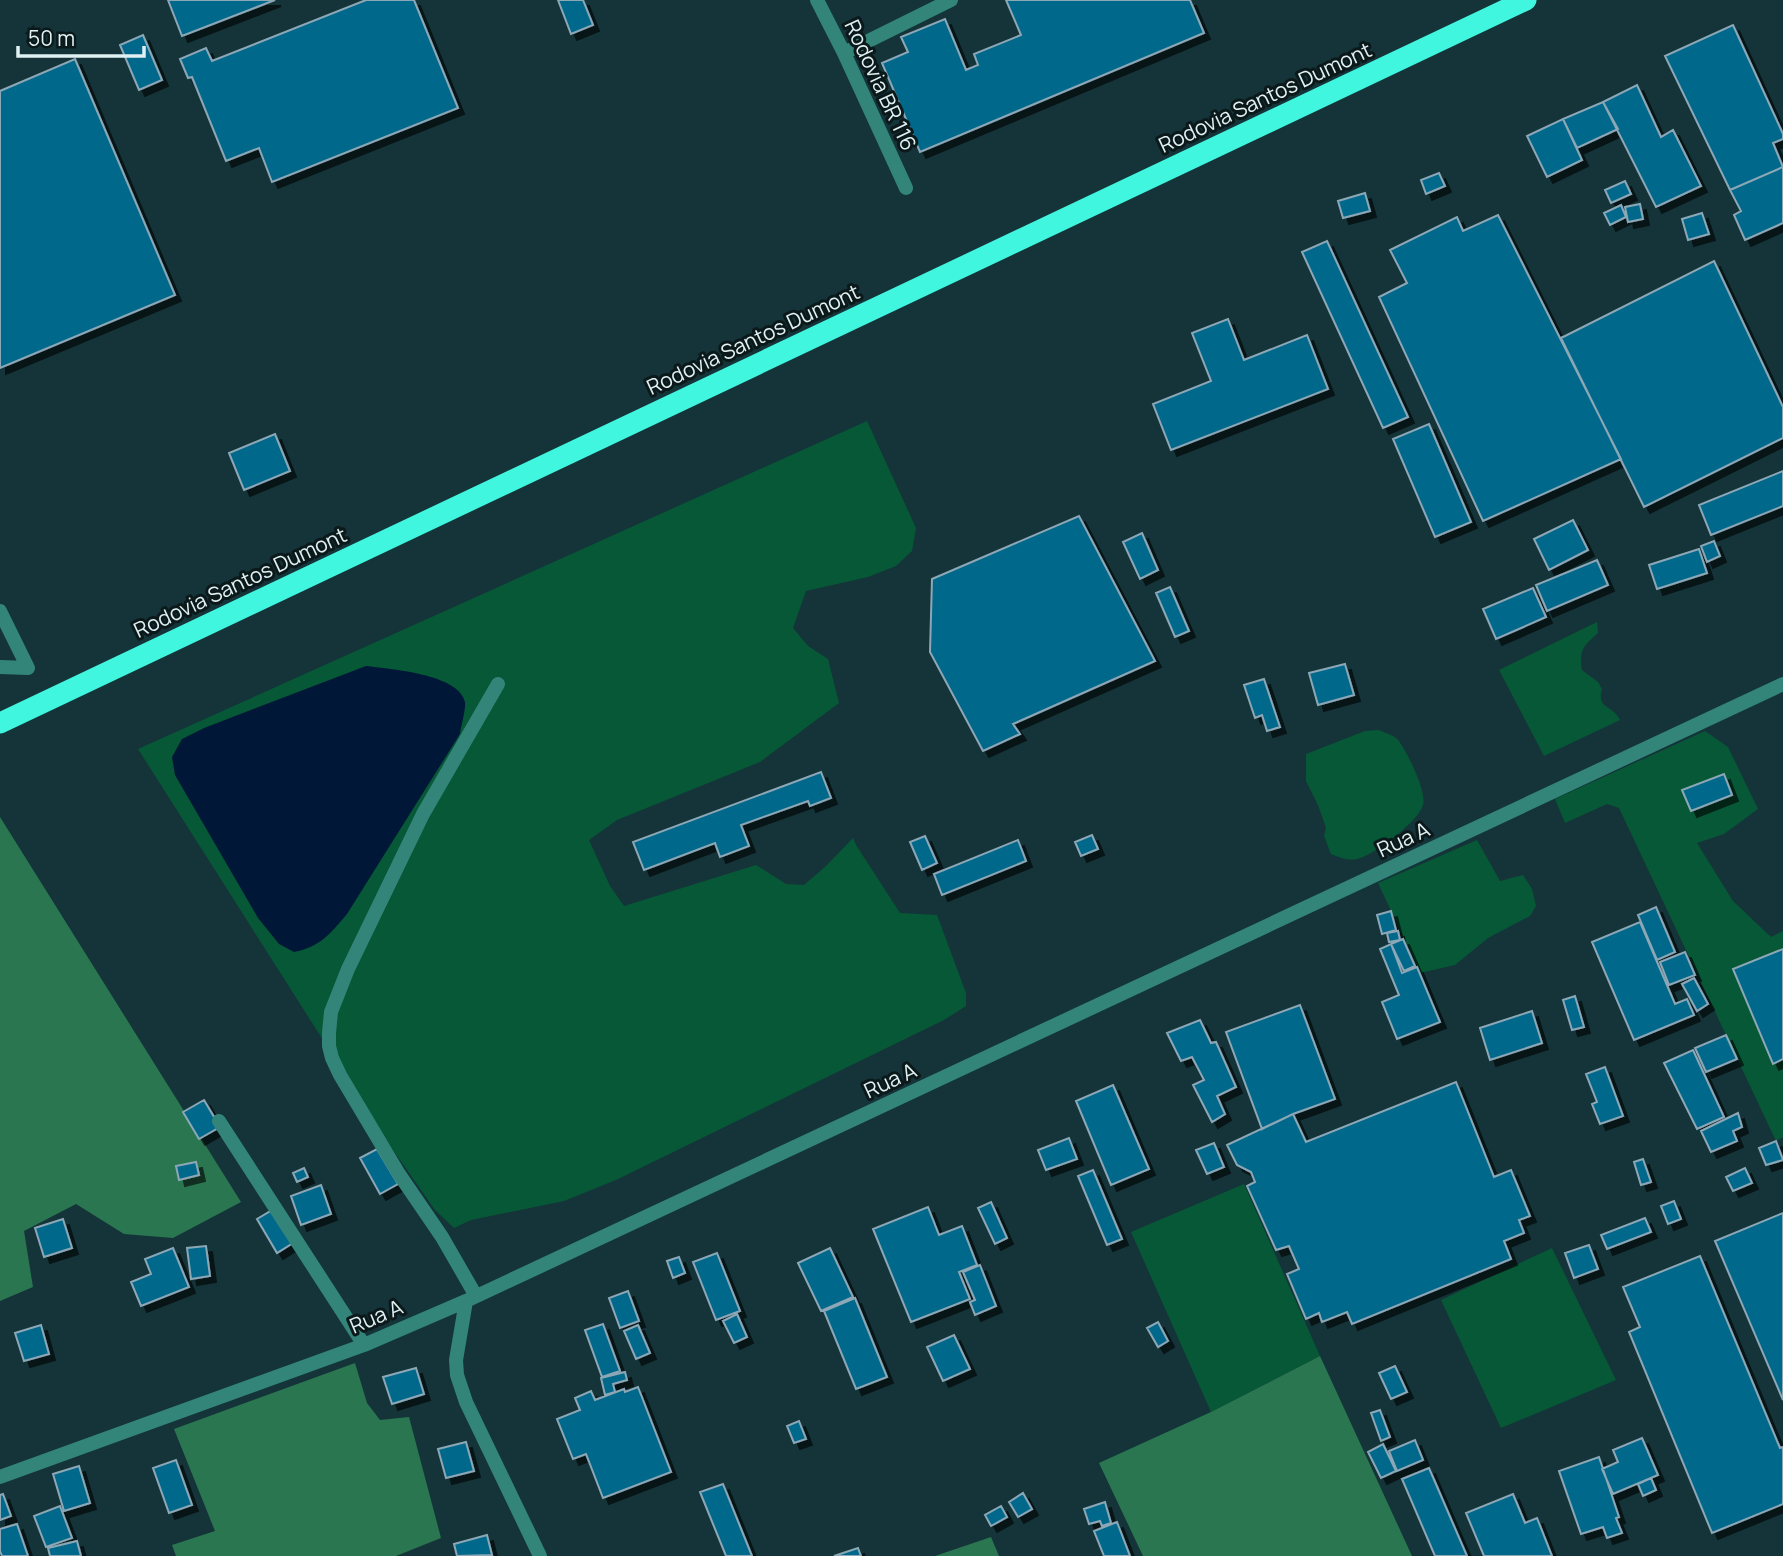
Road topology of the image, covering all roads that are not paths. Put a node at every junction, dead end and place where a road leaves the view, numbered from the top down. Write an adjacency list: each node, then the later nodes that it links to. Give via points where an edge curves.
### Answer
1 (817, 0): 4 (street, Rodovia BR 116)
2 (951, 0): 4 (street)
3 (1527, 0): 10 (highway, Rodovia Santos Dumont)
4 (845, 53): 5 (street, Rodovia BR 116)
5 (906, 188)
6 (0, 611): 7 (street, via 28,668)
7 (0, 667)
8 (498, 684): 12 (street, via 423,814 353,957 331,1012 329,1032 332,1058 340,1075 442,1237)
9 (1783, 684): 12 (street, Rua A)
10 (0, 723)
11 (219, 1121): 13 (street)
12 (471, 1299): 13 (street, Rua A); 15 (street, via 456,1360 457,1375)
13 (363, 1345): 14 (street, Rua A)
14 (0, 1477)
15 (540, 1556)

